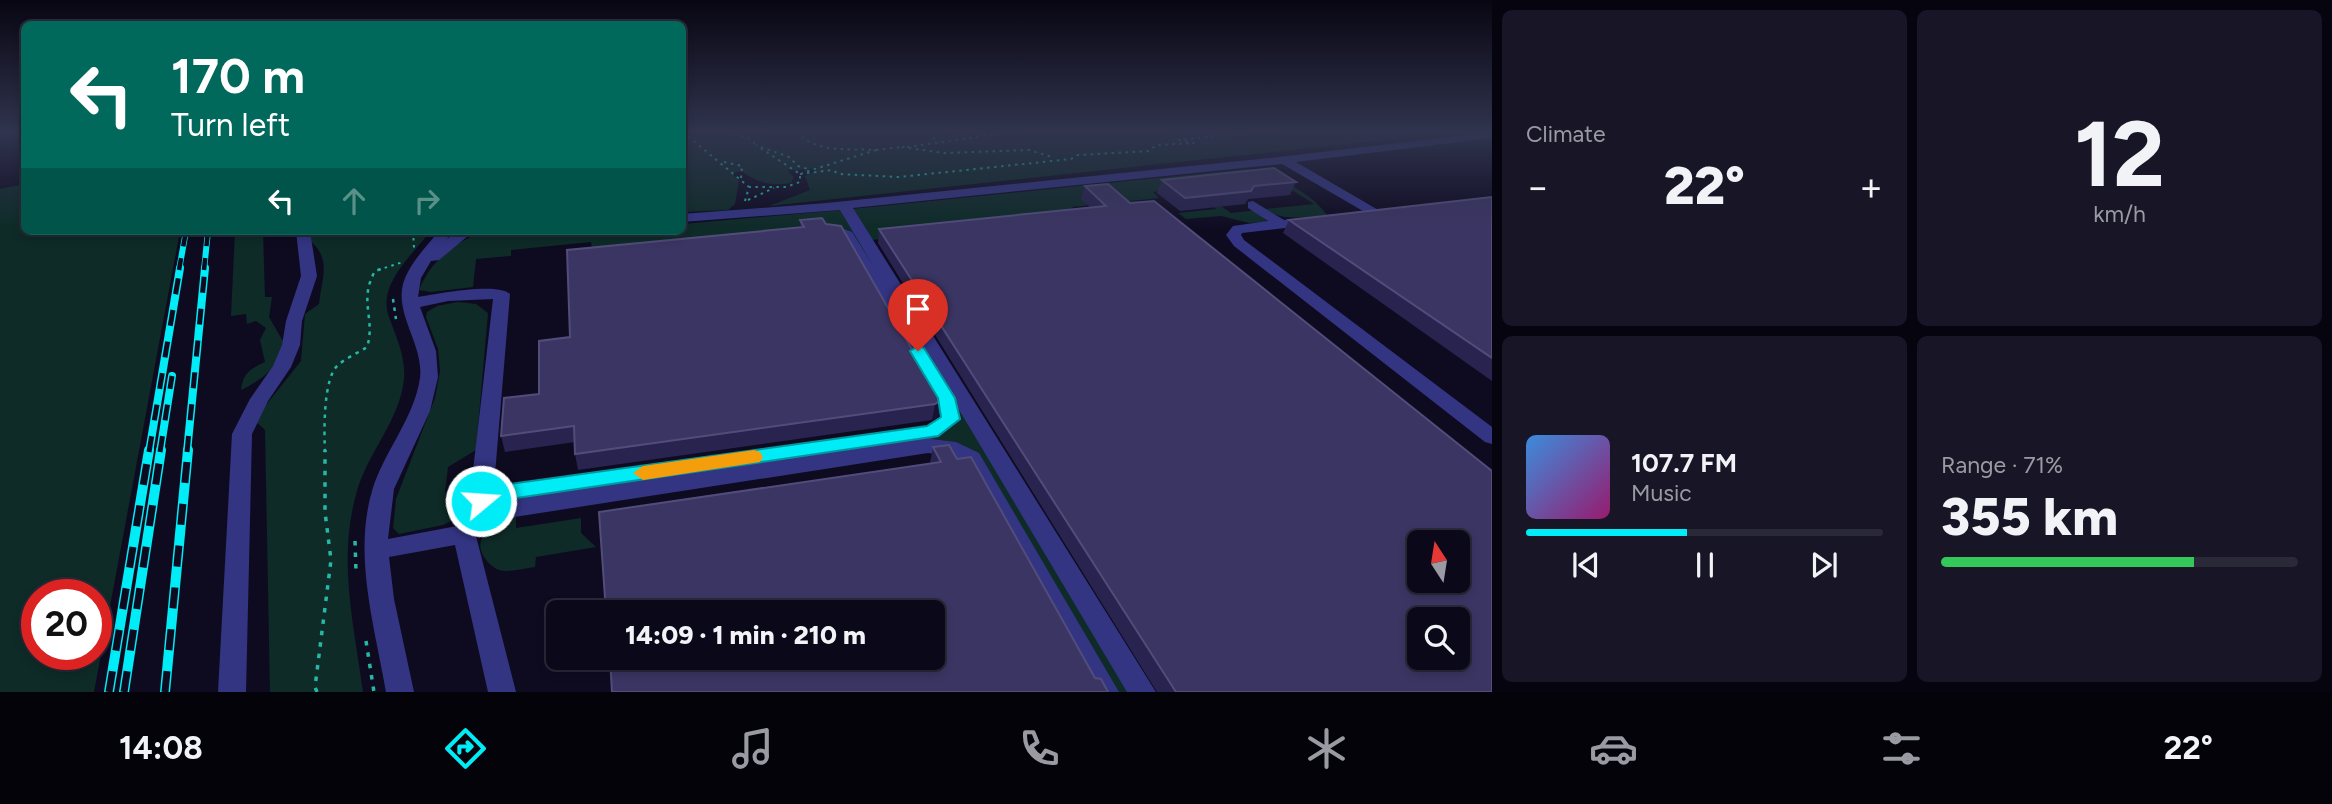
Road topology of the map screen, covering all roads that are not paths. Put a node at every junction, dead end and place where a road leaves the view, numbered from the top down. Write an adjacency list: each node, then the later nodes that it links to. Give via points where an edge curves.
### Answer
1 (1246, 164): 4 (street)
2 (1272, 164): 7 (street)
3 (1292, 164): 7 (street, via 1382,213)
4 (844, 205): 6 (street); 23 (street)
5 (1254, 205): 8 (street)
6 (686, 218)
7 (1344, 218): 8 (street)
8 (1281, 225): 15 (street, via 1238,229 1233,235)
9 (835, 230): 16 (street, via 847,234 946,398 951,419 932,432)
10 (304, 235): 19 (street, via 309,276 291,345 242,434)
11 (442, 235): 13 (street)
12 (460, 235): 13 (street)
13 (415, 260): 14 (street, via 408,298)
14 (411, 304): 16 (street, via 448,296 502,293); 18 (street, via 429,349 429,378 379,506)
15 (1492, 437)
16 (481, 504): 17 (street); 22 (street, via 928,446 957,449 972,458)
17 (464, 534): 18 (street); 21 (street)
18 (378, 550): 20 (street)
19 (232, 692)
20 (400, 692)
21 (502, 692)
22 (1105, 692)
23 (1142, 692)

